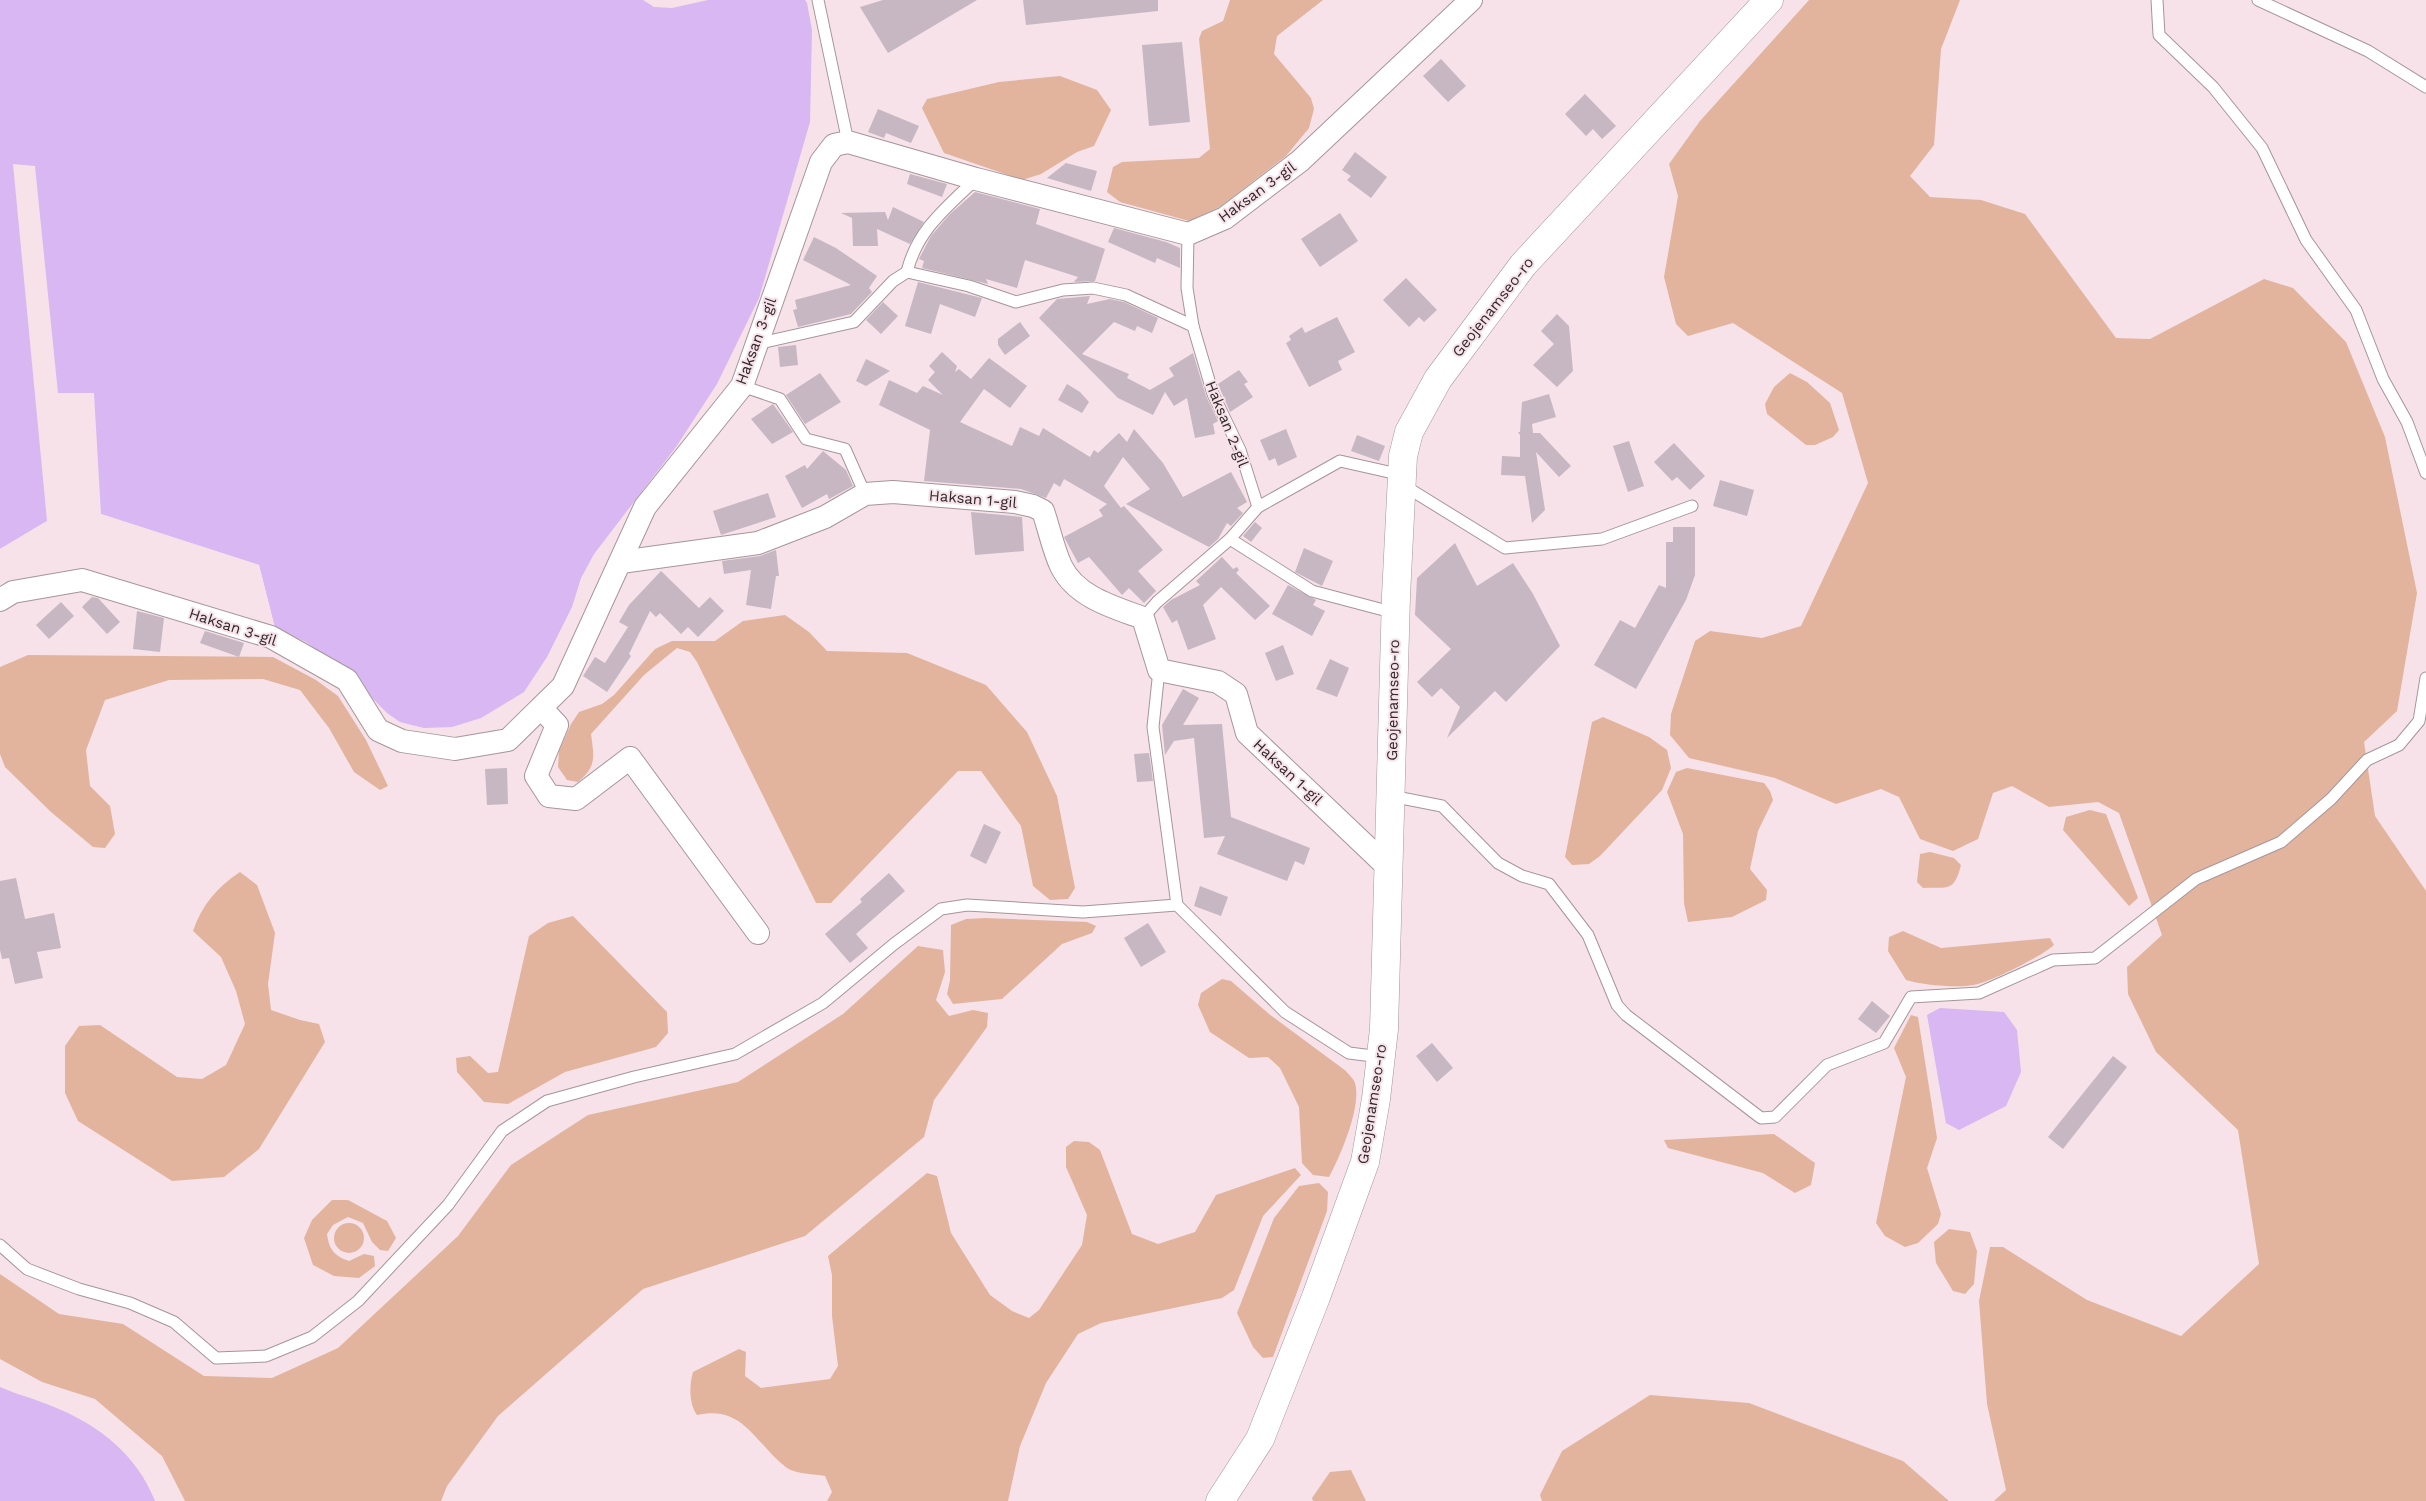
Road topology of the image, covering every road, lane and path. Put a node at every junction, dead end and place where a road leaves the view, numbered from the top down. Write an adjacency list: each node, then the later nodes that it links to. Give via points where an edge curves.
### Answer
1 (818, 0): 7 (lane)
2 (1471, 0): 9 (street, Haksan 3-gil, via 1300,161 1225,218)
3 (1769, 0): 15 (main road, Geojenamseo-ro, via 1523,266 1421,406 1409,432)
4 (2157, 0): 14 (lane, via 2159,35 2213,87 2262,148 2306,240 2356,310 2383,379 2407,422)
5 (2258, 0): 6 (lane, via 2368,51)
6 (2426, 87)
7 (848, 142): 8 (street); 12 (street, Haksan 3-gil, via 834,145 821,162)
8 (976, 179): 9 (street); 10 (lane, via 929,224 911,256)
9 (1188, 234): 11 (lane, Haksan 2-gil, via 1186,288)
10 (907, 272): 11 (lane, via 969,286 1016,302 1063,290 1093,288 1126,295); 12 (lane, via 893,280 854,322)
11 (1193, 326): 18 (lane, Haksan 2-gil, via 1213,394 1240,450)
12 (756, 344): 13 (street, Haksan 3-gil)
13 (742, 386): 16 (lane, via 780,399 806,440 845,448); 20 (street, Haksan 3-gil, via 646,507)
14 (2426, 472)
15 (1402, 480): 17 (lane, via 1505,548 1602,540); 18 (lane, via 1340,461); 22 (main road, Geojenamseo-ro)
16 (865, 494): 20 (street, Haksan 1-gil, via 825,517 758,544); 23 (street, Haksan 1-gil, via 893,492 1015,502 1043,510 1060,565 1069,579 1098,602)
17 (1692, 506)
18 (1258, 507): 19 (lane)
19 (1230, 539): 22 (lane, via 1312,591); 23 (lane)
20 (621, 562): 26 (street, Haksan 3-gil, via 563,686)
21 (0, 600): 26 (street, Haksan 3-gil, via 13,592 82,580 272,637 347,680 378,730 402,741 455,749 508,740)
22 (1395, 613): 27 (main road, Geojenamseo-ro)
23 (1143, 618): 24 (street)
24 (1159, 670): 28 (street, Haksan 1-gil, via 1218,682 1236,694 1247,733); 29 (lane, via 1153,727)
25 (2426, 678): 27 (lane, via 2419,721 2399,745 2367,760 2331,799 2281,842 2196,879 2095,958 2053,960 1979,993 1910,997 1884,1043 1827,1065 1775,1117 1761,1118 1626,1015 1617,1004 1588,935 1550,884 1522,876 1498,863 1442,806)
26 (541, 708): 30 (street, via 557,725 536,776 549,796 576,799 630,758)
27 (1391, 796): 28 (main road, Geojenamseo-ro)
28 (1390, 868): 31 (main road, Geojenamseo-ro)
29 (1177, 905): 31 (lane, via 1284,1012 1349,1053); 32 (lane, via 1083,912 966,905 941,909 823,1003 735,1054 547,1101 502,1132 448,1205 358,1302 312,1337 266,1356 216,1358 174,1322 130,1303 79,1289 27,1269)
30 (758, 933)
31 (1381, 1057): 33 (main road, Geojenamseo-ro, via 1365,1162 1260,1439)
32 (0, 1245)
33 (1220, 1501)

